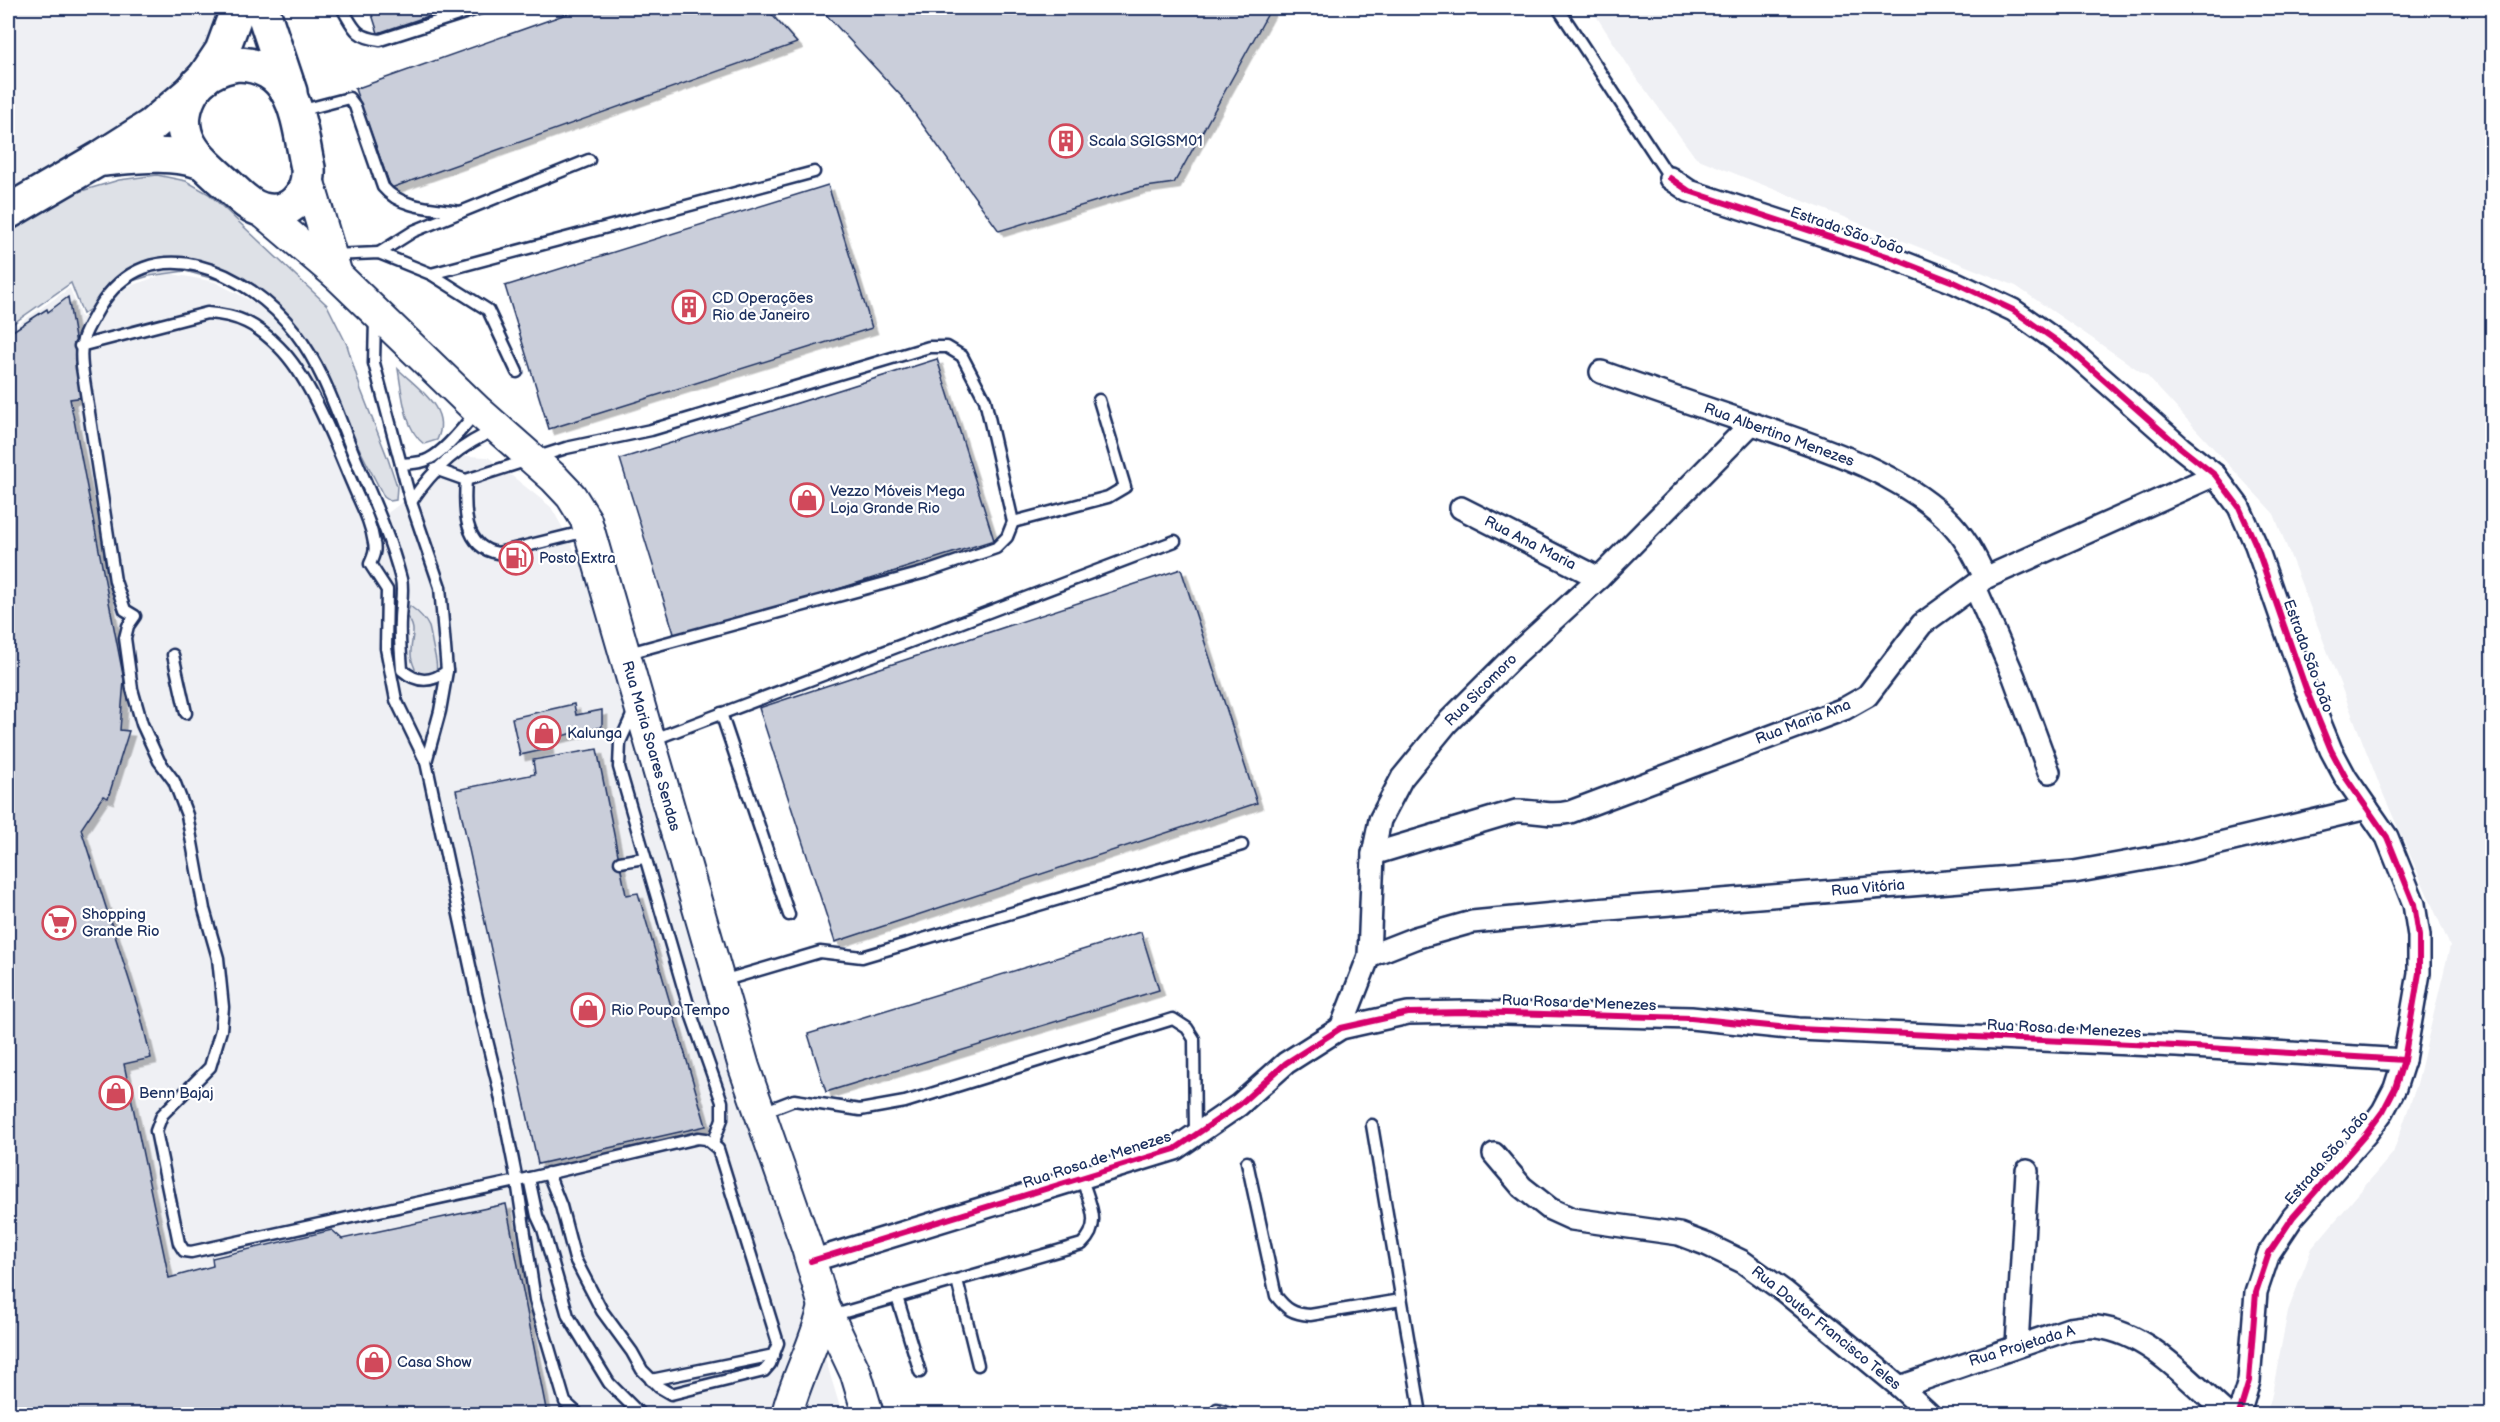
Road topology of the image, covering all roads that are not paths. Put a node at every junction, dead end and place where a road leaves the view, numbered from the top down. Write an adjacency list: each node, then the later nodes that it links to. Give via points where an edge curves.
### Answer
1 (238, 8): 6 (main road, via 222,51)
2 (261, 8): 7 (main road)
3 (342, 8): 4 (lane, via 356,32 364,38 380,40)
4 (480, 8)
5 (1558, 8): 12 (lane, Estrada São João)
6 (198, 85): 7 (main road, via 211,72 229,66 257,67 281,82); 8 (main road, via 158,121); 10 (main road, via 185,108 185,131)
7 (294, 107): 13 (main road); 16 (lane, via 349,98 383,187 391,196 405,203)
8 (99, 159): 10 (main road, via 163,155); 15 (main road)
9 (589, 160): 16 (lane)
10 (202, 162): 14 (main road)
11 (814, 172): 19 (lane)
12 (1670, 178): 30 (street, Estrada São João, via 1689,191 1887,256 2013,310 2071,351)
13 (309, 179): 14 (main road, via 303,193 290,206 273,211); 18 (main road, Rua Maria Soares Sendas)
14 (258, 208): 18 (main road, Rua Maria Soares Sendas)
15 (8, 212)
16 (461, 212): 17 (lane, via 414,231)
17 (379, 253): 18 (lane); 19 (lane)
18 (334, 265): 20 (main road, Rua Maria Soares Sendas)
19 (431, 274): 22 (lane, via 488,310)
20 (375, 312): 25 (main road, Rua Maria Soares Sendas); 28 (lane, via 374,363)
21 (80, 346): 41 (lane, via 102,303 116,287 135,273 162,262 185,262 215,271 267,302 314,358 380,517 401,581 402,670 420,681 436,679); 46 (lane, via 207,313 249,321 279,347 298,370 312,397 369,521 375,545 370,564 387,590 386,648 396,700); 68 (lane, via 115,581 125,610 135,616 125,638 132,689 142,724 188,815 204,909 218,958 224,1007 210,1067 162,1115 156,1131 179,1243 184,1251 191,1252)
22 (517, 372)
23 (1601, 372): 26 (street, Rua Albertino Menezes)
24 (1099, 400): 34 (lane, via 1125,488 1108,497)
25 (488, 420): 27 (main road, Rua Maria Soares Sendas); 28 (lane, via 465,426 430,459); 29 (lane, via 476,438)
26 (1751, 424): 37 (street, Rua Sicomoro); 38 (street, Rua Albertino Menezes, via 1821,448 1889,478 1921,498 1972,547)
27 (532, 459): 31 (lane); 34 (lane, via 651,430 929,347 947,347 962,356 985,400); 35 (main road, Rua Maria Soares Sendas, via 571,496)
28 (401, 464): 32 (lane)
29 (435, 469): 31 (lane); 32 (lane)
30 (2215, 475): 38 (street, Rua Maria Ana); 48 (street, Estrada São João, via 2239,507 2256,545 2331,750)
31 (466, 480): 35 (lane, via 464,510 476,543 485,551 498,553)
32 (411, 502): 41 (lane, via 440,587)
33 (1461, 508): 37 (street, Rua Ana Maria)
34 (1013, 522): 39 (lane, via 1007,537 996,548 926,572)
35 (590, 530): 39 (main road, Rua Maria Soares Sendas)
36 (1175, 541): 44 (lane)
37 (1599, 578): 50 (street, Rua Sicomoro, via 1439,732 1402,778 1380,820)
38 (1980, 582): 47 (street, Rua Albertino Menezes); 50 (street, Rua Maria Ana, via 1922,624 1867,696 1844,709 1570,812 1543,815 1516,811)
39 (625, 654): 42 (main road, Rua Maria Soares Sendas)
40 (173, 655): 43 (lane)
41 (447, 671): 46 (lane)
42 (638, 702): 45 (main road, Rua Maria Soares Sendas); 51 (lane, via 620,742 619,766)
43 (186, 713)
44 (721, 713): 45 (lane); 53 (lane)
45 (649, 741): 55 (main road, Rua Maria Soares Sendas)
46 (426, 762): 68 (lane)
47 (2049, 772)
48 (2367, 808): 54 (street, Rua Vitória, via 2174,854 2074,872 1472,922); 57 (street, Estrada São João, via 2387,837 2415,904 2419,973)
49 (1242, 845): 55 (lane, via 862,957 820,952)
50 (1373, 855): 54 (street, Rua Sicomoro)
51 (644, 858): 52 (lane); 61 (lane, via 722,1102 722,1119)
52 (620, 862)
53 (789, 915)
54 (1369, 956): 56 (street, Rua Sicomoro)
55 (719, 982): 58 (main road, Rua Maria Soares Sendas)
56 (1341, 1028): 57 (street, Rua Rosa de Menezes, via 1408,1013 1679,1018 1798,1029); 60 (street, Rua Rosa de Menezes, via 1286,1063 1239,1106)
57 (2404, 1060): 92 (street, Estrada São João, via 2396,1088 2383,1111 2293,1217 2269,1253 2256,1292 2249,1381)
58 (760, 1113): 60 (lane, via 794,1100 860,1110 905,1102 1173,1019 1187,1028 1194,1040); 69 (main road, Rua Maria Soares Sendas)
59 (1372, 1125): 72 (lane)
60 (1195, 1136): 67 (street, Rua Rosa de Menezes, via 1175,1149)
61 (713, 1144): 65 (lane, via 698,1138); 75 (lane, via 718,1149 772,1316 778,1343)
62 (1494, 1154): 81 (street, Rua Doutor Francisco Teles, via 1522,1187 1550,1209 1572,1219 1679,1234 1743,1262)
63 (1247, 1162): 72 (lane, via 1276,1296 1285,1308 1310,1315)
64 (2027, 1171): 74 (street)
65 (548, 1173): 66 (lane); 79 (lane, via 575,1259 602,1311)
66 (529, 1178): 68 (lane); 86 (lane, via 568,1316 609,1383)
67 (1082, 1179): 69 (street, Rua Rosa de Menezes); 70 (lane, via 1094,1218 1090,1237 1082,1245)
68 (517, 1181): 85 (lane, via 538,1310 565,1402)
69 (811, 1261): 73 (main road, Rua Maria Soares Sendas)
70 (957, 1280): 71 (lane); 76 (lane)
71 (897, 1297): 73 (lane); 77 (lane)
72 (1401, 1300): 84 (lane)
73 (827, 1311): 78 (main road, Rua Maria Soares Sendas); 80 (main road)
74 (2017, 1345): 81 (street, Rua Projetada A); 91 (street, Rua Projetada A, via 2069,1329 2096,1326 2120,1332 2171,1365)
75 (774, 1355): 79 (lane); 79 (lane, via 764,1371 670,1394)
76 (978, 1365)
77 (920, 1372)
78 (856, 1374): 80 (main road, via 840,1364 825,1362); 87 (main road, Rua Maria Soares Sendas)
79 (651, 1380)
80 (798, 1381): 83 (main road)
81 (1900, 1387): 90 (street, Rua Doutor Francisco Teles)
82 (1218, 1408): 88 (lane)
83 (782, 1413)
84 (1420, 1413): 89 (lane)
85 (578, 1414)
86 (640, 1414)
87 (868, 1414)
88 (1234, 1414)
89 (1408, 1414)
90 (1929, 1414)
91 (2227, 1414)
92 (2240, 1414)

